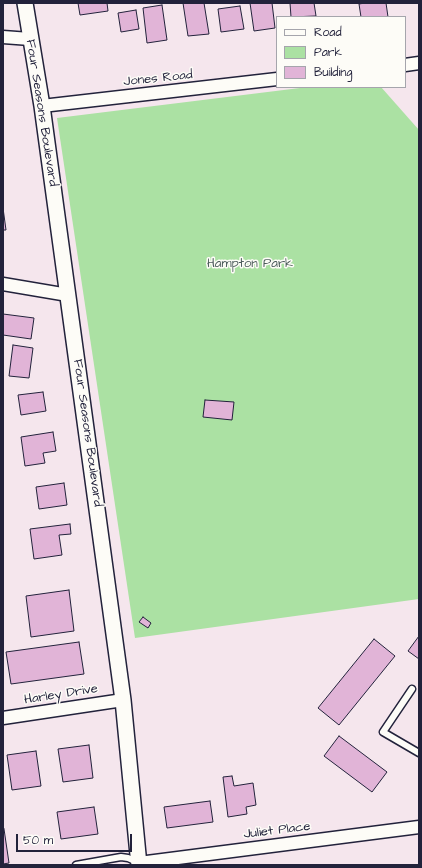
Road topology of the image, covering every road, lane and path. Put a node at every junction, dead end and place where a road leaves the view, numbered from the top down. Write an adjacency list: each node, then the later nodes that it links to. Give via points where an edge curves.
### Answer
1 (25, 3): 3 (street, Four Seasons Boulevard)
2 (3, 37): 3 (street)
3 (30, 39): 7 (street, Four Seasons Boulevard)
4 (419, 63): 5 (street)
5 (406, 65)
6 (276, 79): 7 (street, Jones Road)
7 (42, 106): 9 (street, Four Seasons Boulevard)
8 (3, 284): 9 (street)
9 (68, 295): 11 (street, Four Seasons Boulevard)
10 (412, 689): 13 (lane, via 383,732)
11 (124, 700): 12 (street, Harley Drive); 15 (street, Four Seasons Boulevard)
12 (3, 718)
13 (419, 753)
14 (419, 827): 15 (street, Juliet Place)
15 (139, 864): 16 (lane, via 121,857)
16 (76, 865)

